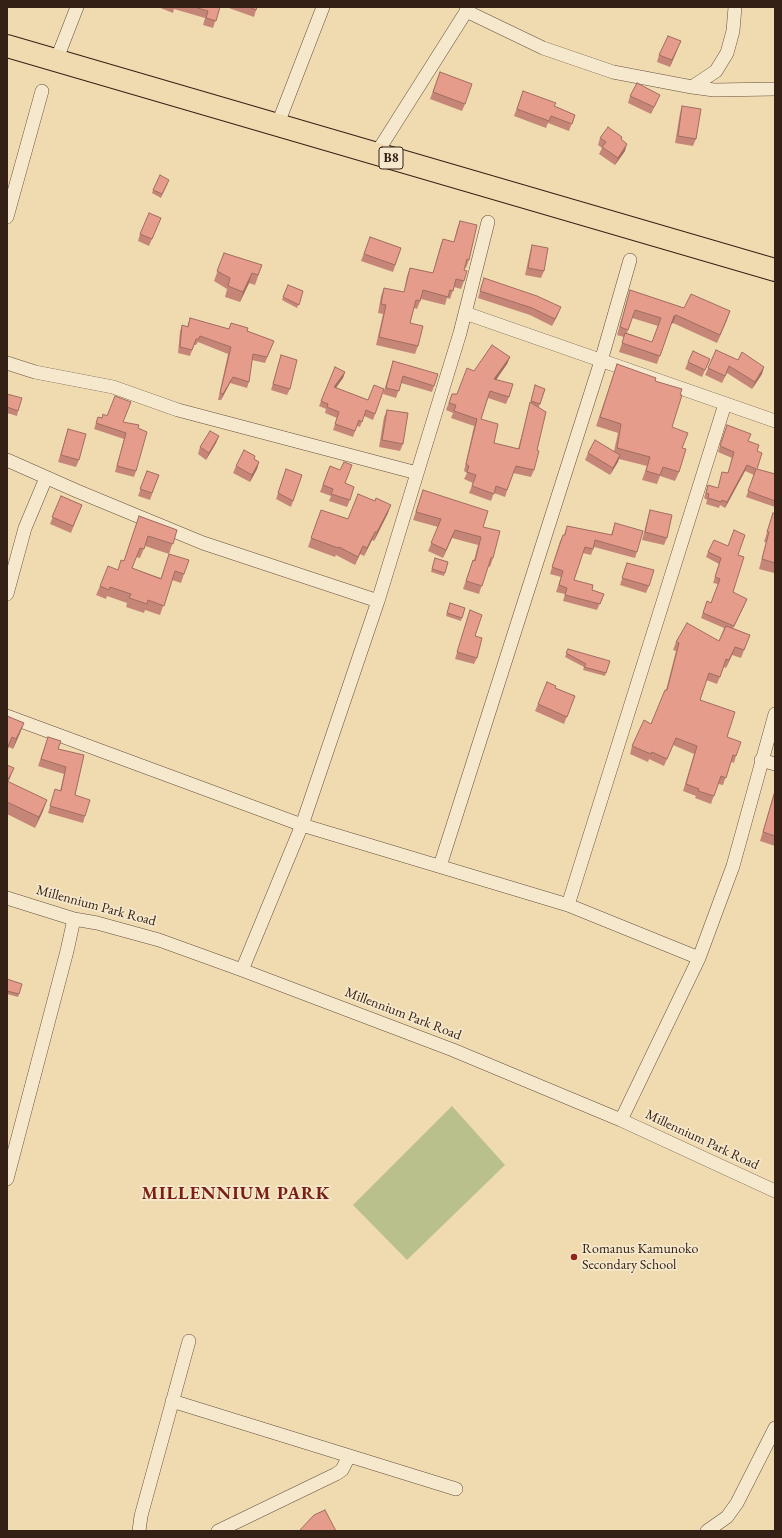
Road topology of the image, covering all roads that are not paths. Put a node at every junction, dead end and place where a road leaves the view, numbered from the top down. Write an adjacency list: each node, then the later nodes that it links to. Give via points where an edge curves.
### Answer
1 (77, 7): 6 (street)
2 (323, 7): 10 (street)
3 (734, 7): 7 (street, via 733,31 727,53 716,71)
4 (467, 9): 7 (street, via 543,48 614,72); 11 (street)
5 (7, 46): 6 (highway, B8)
6 (56, 60): 10 (highway, B8)
7 (692, 88): 8 (street)
8 (775, 89)
9 (42, 91): 12 (street)
10 (277, 126): 11 (highway, B8)
11 (376, 154): 15 (highway, B8)
12 (7, 217)
13 (488, 222): 16 (street)
14 (630, 260): 17 (street)
15 (775, 270)
16 (465, 313): 17 (street); 22 (street)
17 (601, 361): 19 (street); 31 (street)
18 (7, 363): 22 (street, via 35,372 113,387 178,410)
19 (725, 404): 20 (street); 33 (street)
20 (775, 421)
21 (7, 460): 23 (street)
22 (417, 473): 25 (street)
23 (46, 478): 24 (street, via 25,528); 25 (street, via 203,543)
24 (7, 594)
25 (378, 601): 30 (street)
26 (775, 714): 28 (street)
27 (7, 716): 30 (street)
28 (761, 760): 29 (street); 35 (street, via 733,866)
29 (775, 764)
30 (302, 825): 31 (street); 36 (street)
31 (440, 866): 33 (street)
32 (7, 898): 34 (street, Millennium Park Road)
33 (568, 905): 35 (street)
34 (74, 919): 36 (street, Millennium Park Road, via 98,922 159,940); 38 (street)
35 (699, 958): 37 (street)
36 (242, 970): 37 (street, Millennium Park Road, via 453,1050)
37 (621, 1120): 39 (street, Millennium Park Road)
38 (7, 1179)
39 (775, 1191)
40 (189, 1341): 41 (street)
41 (172, 1401): 43 (street); 46 (street)
42 (775, 1428): 45 (street, via 737,1503 727,1517)
43 (349, 1456): 44 (street); 47 (street, via 342,1470 336,1474)
44 (456, 1489)
45 (712, 1530)
46 (139, 1531)
47 (218, 1531)

